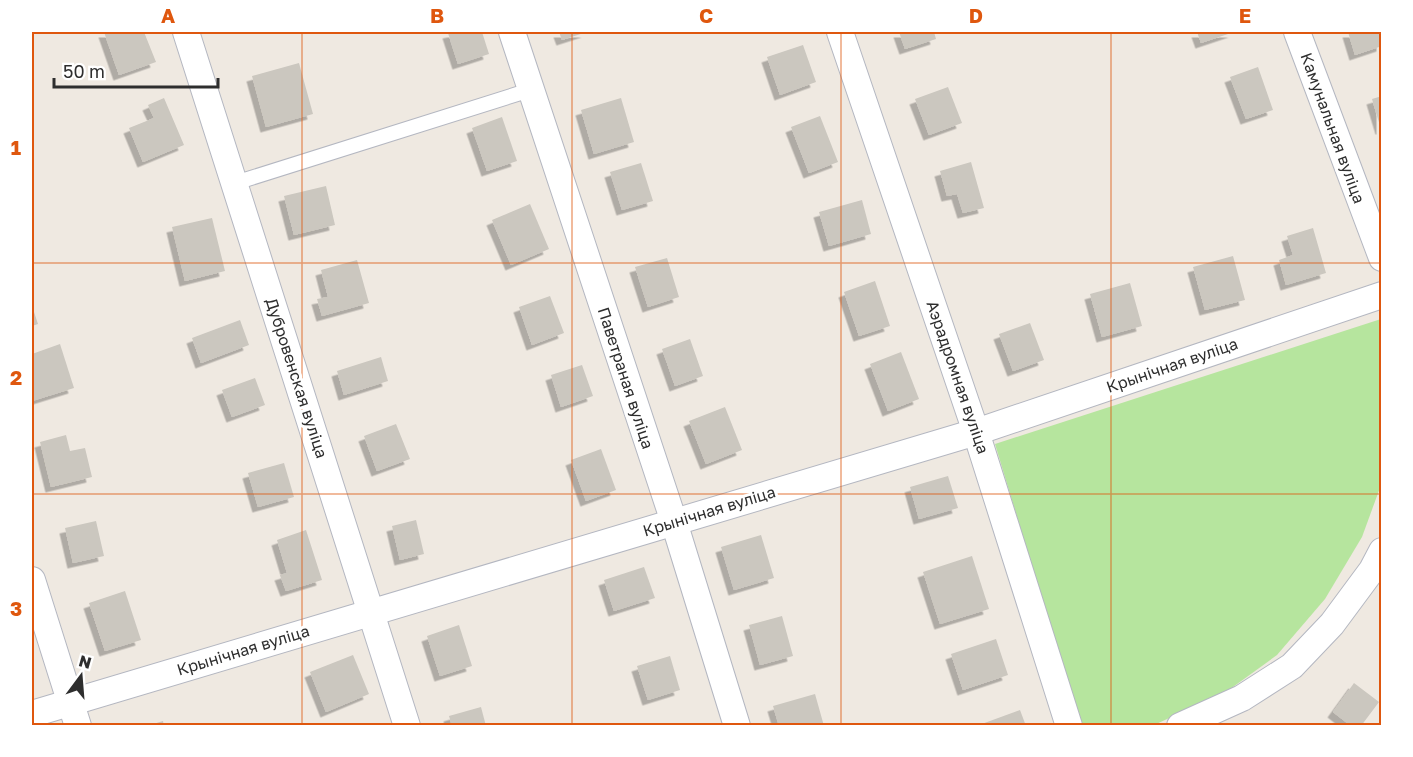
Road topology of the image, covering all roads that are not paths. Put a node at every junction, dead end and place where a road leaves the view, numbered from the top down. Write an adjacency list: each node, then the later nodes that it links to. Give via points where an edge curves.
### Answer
1 (186, 32): 6 (street, Дубровенская вуліца)
2 (512, 32): 5 (street, Паветраная вуліца)
3 (840, 32): 9 (street, Аэрадромная вуліца)
4 (1297, 32): 7 (street, Камунальная вуліца)
5 (530, 90): 6 (lane); 10 (street, Паветраная вуліца)
6 (235, 183): 13 (street, Дубровенская вуліца)
7 (1382, 258)
8 (1382, 295): 9 (street, Крынічная вуліца)
9 (976, 432): 10 (street, Крынічная вуліца); 18 (street, Аэрадромная вуліца)
10 (674, 522): 13 (street, Крынічная вуліца); 17 (street, Паветраная вуліца)
11 (1382, 551): 19 (street, via 1332,624 1292,666 1242,698)
12 (32, 580): 15 (street)
13 (372, 611): 15 (street, Крынічная вуліца); 16 (street, Дубровенская вуліца)
14 (32, 714): 15 (street, Крынічная вуліца)
15 (74, 714)
16 (407, 726)
17 (737, 726)
18 (1069, 726)
19 (1180, 726)

